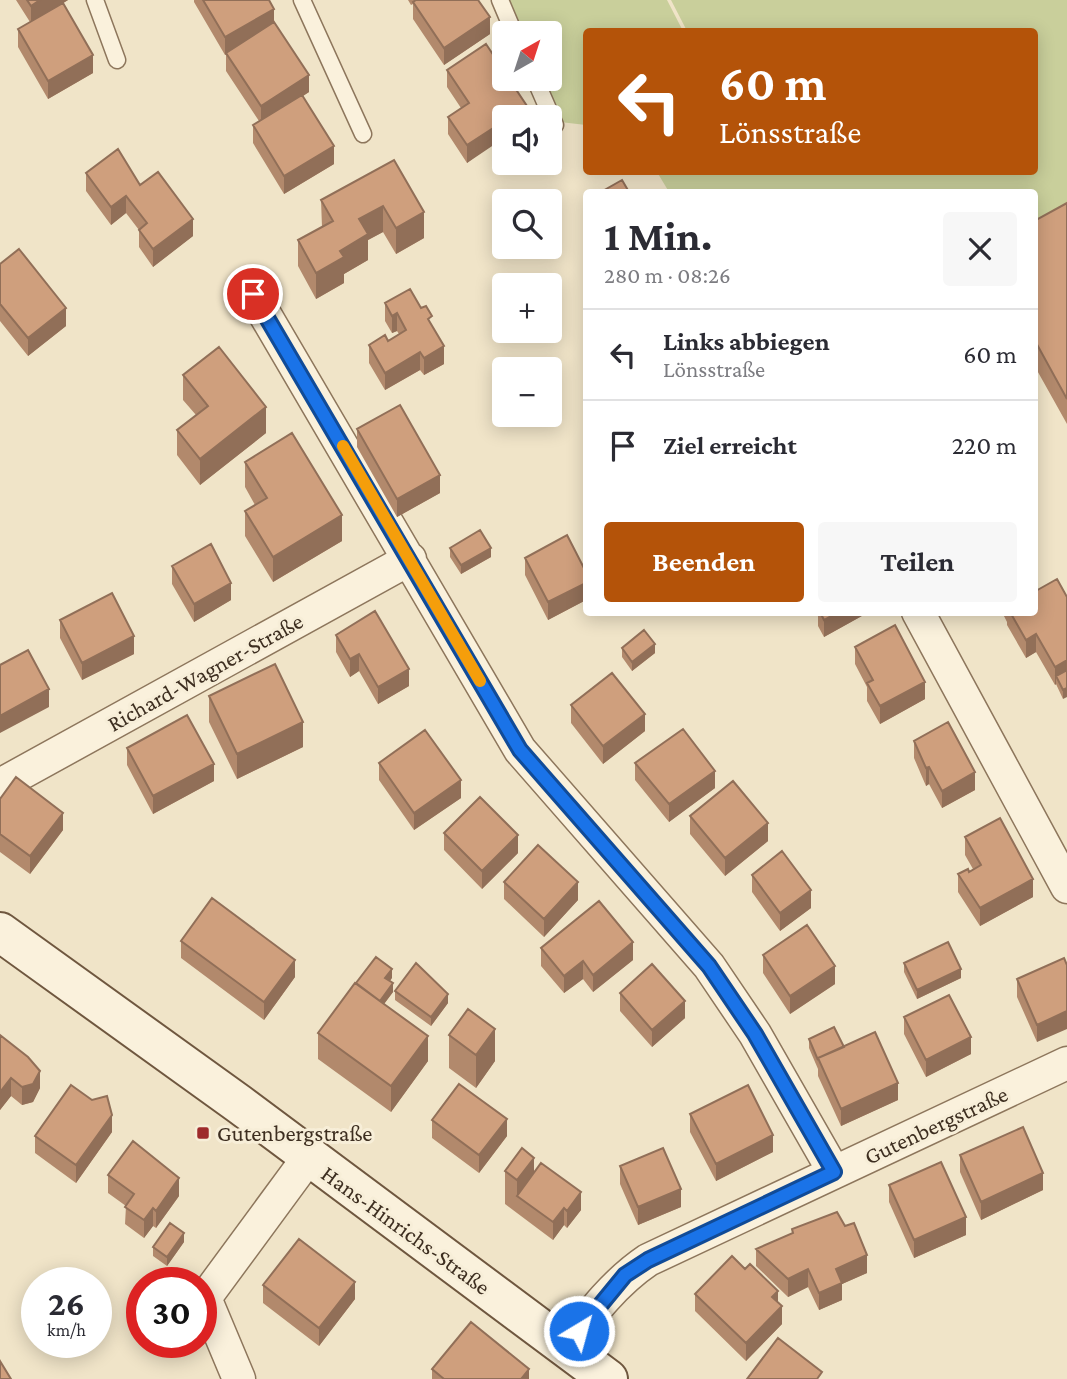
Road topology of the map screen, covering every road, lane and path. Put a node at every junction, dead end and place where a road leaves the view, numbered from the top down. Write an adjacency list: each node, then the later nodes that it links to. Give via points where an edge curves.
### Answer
1 (95, 0): 5 (lane)
2 (302, 0): 6 (lane)
3 (500, 0): 4 (lane)
4 (509, 21)
5 (117, 60)
6 (363, 134)
7 (253, 294): 8 (street)
8 (410, 559): 10 (street, Richard-Wagner-Straße); 15 (street, via 520,750 709,966 755,1034)
9 (920, 616): 11 (street)
10 (0, 785)
11 (1067, 887)
12 (0, 932): 14 (main road, Hans-Hinrichs-Straße)
13 (1067, 1063): 15 (street, Gutenbergstraße)
14 (309, 1158): 16 (main road, Hans-Hinrichs-Straße); 17 (street, via 205,1298)
15 (834, 1172): 16 (street, Gutenbergstraße, via 625,1275)
16 (566, 1347): 18 (main road, Hans-Hinrichs-Straße)
17 (239, 1379)
18 (608, 1379)

